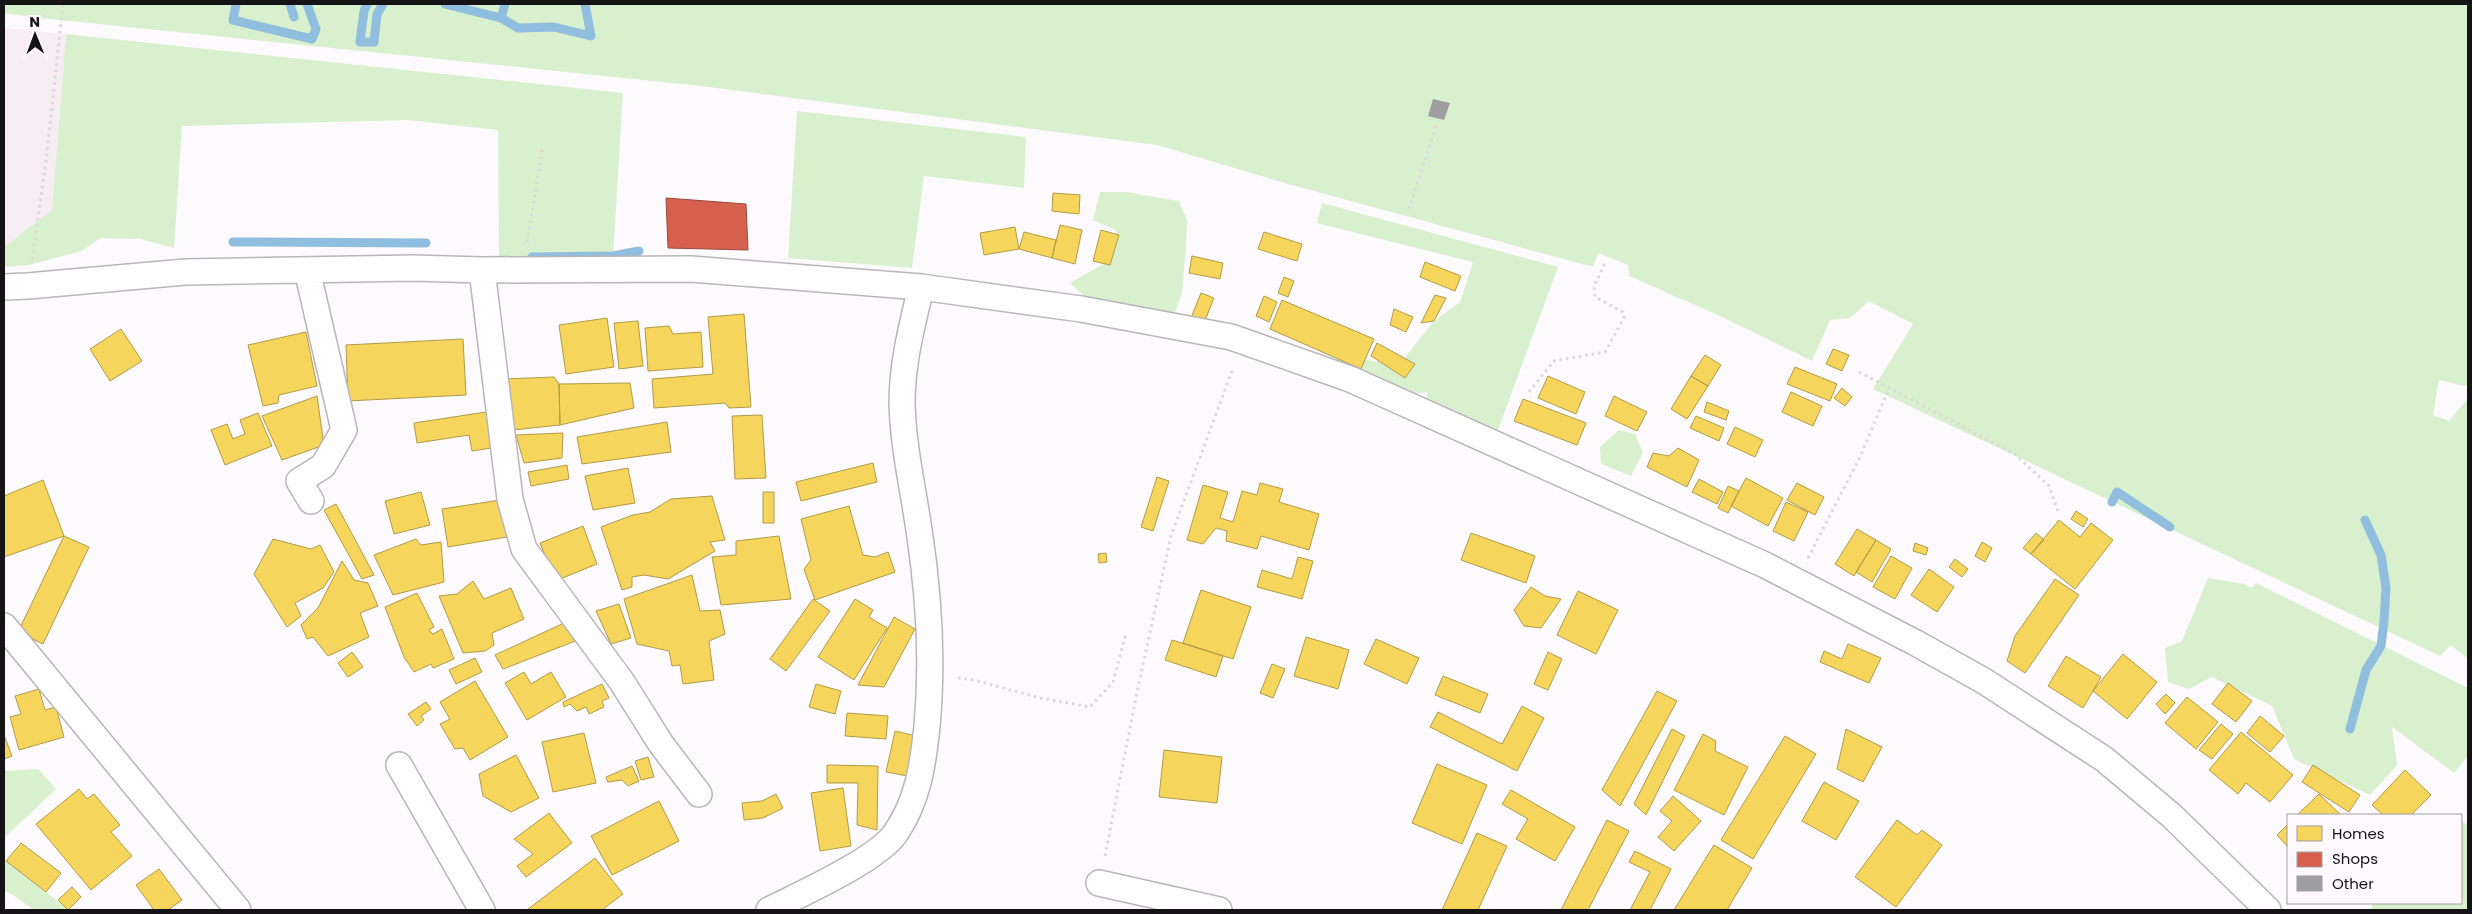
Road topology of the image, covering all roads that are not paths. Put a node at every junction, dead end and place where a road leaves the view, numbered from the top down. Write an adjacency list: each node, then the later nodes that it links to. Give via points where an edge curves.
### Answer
1 (307, 270): 2 (street); 3 (street, via 184,272); 5 (street, via 344,430 323,466 299,481)
2 (482, 270): 4 (street, via 691,269); 8 (street, via 510,498 524,549)
3 (16, 286)
4 (921, 287): 12 (street, via 905,353 902,402 931,632 922,774 912,802 894,835 871,856); 14 (street, via 1081,309 1231,337 1350,379 1796,581 1984,681 2104,759 2172,816)
5 (311, 501)
6 (4, 626): 10 (street)
7 (399, 765): 11 (street)
8 (699, 794)
9 (1100, 883): 13 (street)
10 (238, 910)
11 (482, 910)
12 (769, 910)
13 (1219, 910)
14 (2268, 910)

